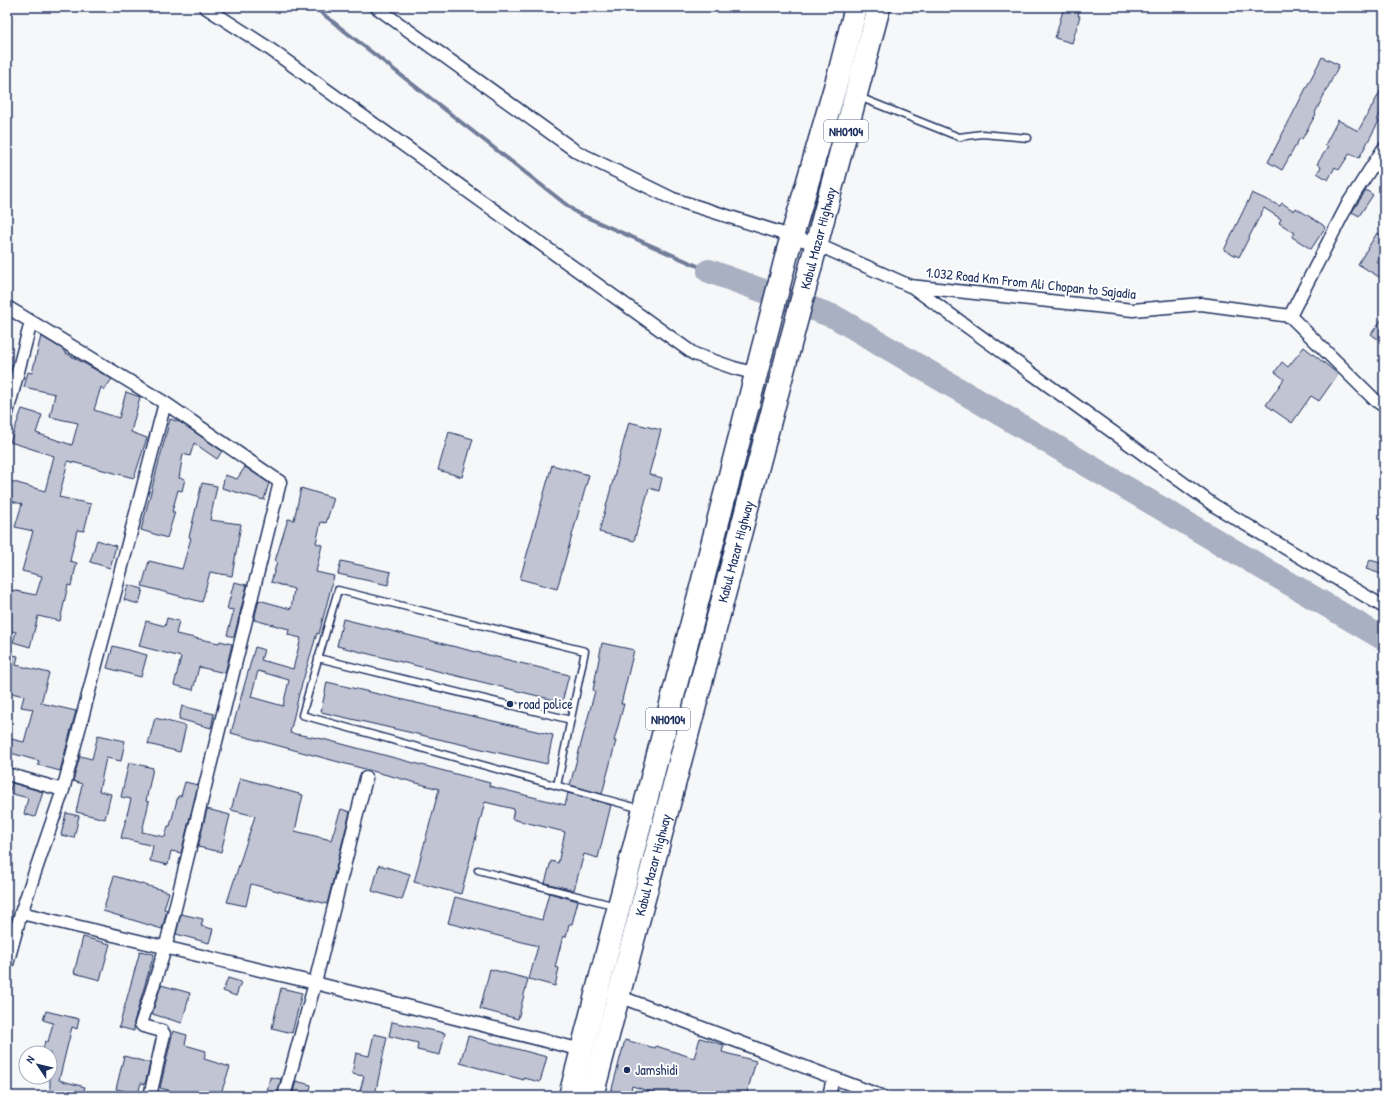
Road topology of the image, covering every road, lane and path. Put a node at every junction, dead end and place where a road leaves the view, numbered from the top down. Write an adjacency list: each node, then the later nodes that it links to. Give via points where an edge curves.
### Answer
1 (205, 7): 14 (street, via 267,47 694,354)
2 (376, 7): 8 (street, 1.032 Road Km From Ali Chopan to Sajadia, via 577,152 673,199)
3 (856, 7): 8 (highway, Kabul Mazar Highway / NH0104)
4 (879, 7): 5 (highway, Kabul Mazar Highway / NH0104)
5 (856, 96): 6 (lane, via 959,137 982,134); 9 (highway, Kabul Mazar Highway / NH0104)
6 (1028, 138)
7 (1384, 148): 12 (street, via 1349,202)
8 (789, 244): 9 (street, 1.032 Road Km From Ali Chopan to Sajadia); 14 (highway, Kabul Mazar Highway / NH0104)
9 (814, 250): 10 (street, 1.032 Road Km From Ali Chopan to Sajadia); 33 (highway, Kabul Mazar Highway / NH0104)
10 (910, 286): 12 (street, 1.032 Road Km From Ali Chopan to Sajadia, via 1133,310 1201,304); 18 (street, via 1215,506)
11 (7, 306): 13 (street)
12 (1290, 316): 16 (street)
13 (31, 322): 15 (street); 17 (street)
14 (757, 374): 25 (highway, Kabul Mazar Highway / NH0104)
15 (165, 403): 24 (street); 29 (street, via 280,482)
16 (1384, 406)
17 (7, 413)
18 (1384, 607)
19 (318, 658): 20 (lane); 20 (lane, via 338,590 585,651); 23 (lane, via 302,715)
20 (571, 720): 23 (lane)
21 (7, 774): 24 (street)
22 (366, 778): 31 (street)
23 (557, 786): 25 (lane)
24 (63, 790): 28 (street)
25 (644, 810): 27 (highway, Kabul Mazar Highway / NH0104)
26 (478, 870): 27 (lane)
27 (619, 907): 32 (highway, Kabul Mazar Highway / NH0104)
28 (21, 913): 29 (street); 30 (street)
29 (165, 949): 31 (street); 36 (street, via 141,1024 164,1032)
30 (7, 964)
31 (316, 984): 34 (street); 37 (street)
32 (598, 988): 33 (street); 34 (highway, Kabul Mazar Highway / NH0104)
33 (618, 996): 35 (street); 39 (highway, Kabul Mazar Highway / NH0104)
34 (582, 1050): 38 (highway, Kabul Mazar Highway / NH0104)
35 (833, 1078): 40 (street); 41 (street)
36 (150, 1096)
37 (284, 1096)
38 (570, 1096)
39 (592, 1096)
40 (829, 1096)
41 (881, 1096)

